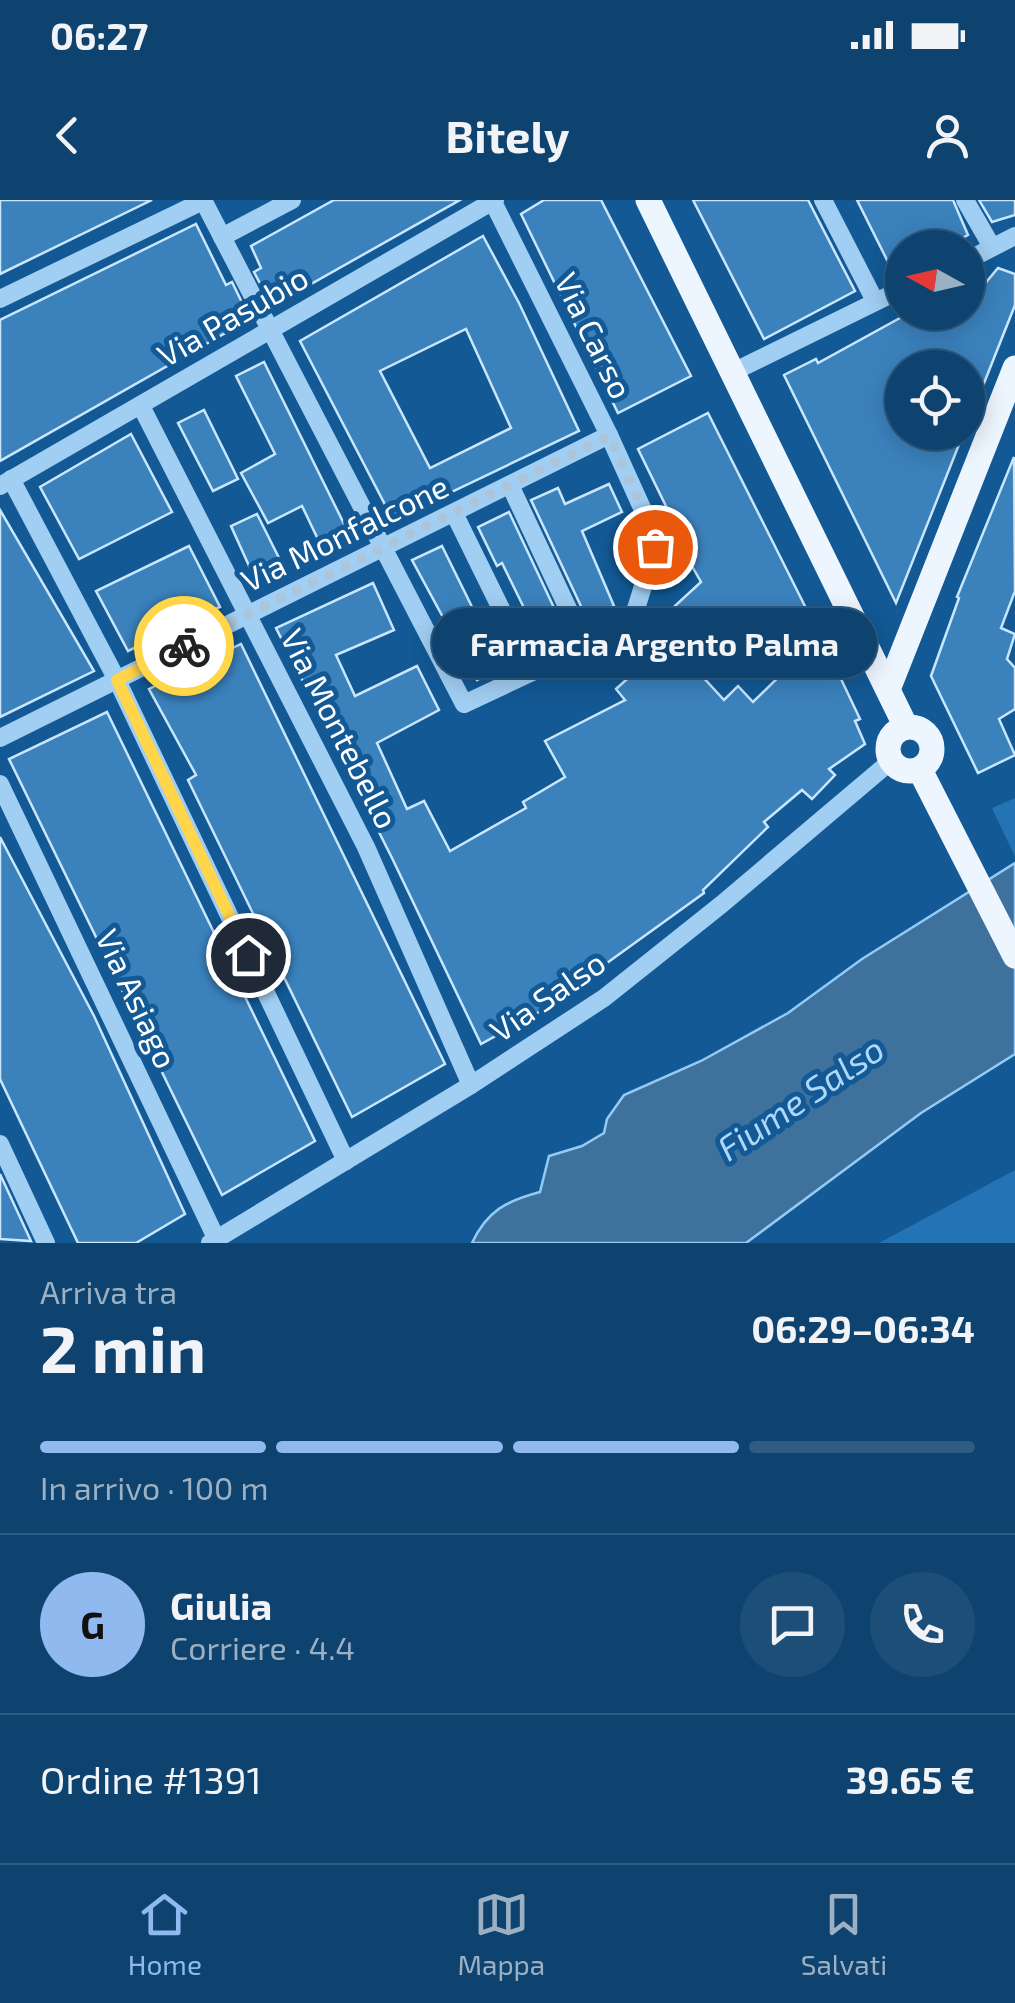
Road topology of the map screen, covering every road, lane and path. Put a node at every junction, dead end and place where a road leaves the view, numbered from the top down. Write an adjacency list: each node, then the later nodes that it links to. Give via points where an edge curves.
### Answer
1 (203, 200): 8 (street); 12 (street)
2 (292, 200): 8 (street)
3 (494, 200): 14 (street, Via Pasubio); 18 (street, Via Carso)
4 (648, 200): 16 (main road)
5 (822, 200): 13 (street)
6 (966, 200): 9 (street)
7 (1015, 236): 9 (street)
8 (222, 237): 14 (street)
9 (992, 247): 10 (street)
10 (985, 251)
11 (885, 297): 13 (street)
12 (0, 299)
13 (875, 302): 16 (street)
14 (270, 330): 17 (street, Via Pasubio); 22 (street)
15 (1015, 368): 27 (main road)
16 (734, 372): 27 (main road)
17 (141, 406): 19 (street, Via Pasubio); 23 (street, Via Montebello)
18 (609, 436): 20 (street, Via Monfalcone); 24 (street, Via Carso, via 655,547 636,609 618,632)
19 (6, 482): 26 (street)
20 (510, 485): 21 (street, Via Monfalcone); 24 (street)
21 (454, 514): 22 (street, Via Monfalcone); 25 (street)
22 (384, 549): 23 (street, Via Monfalcone); 25 (street, Via Carso, via 464,704)
23 (248, 615): 26 (street, Via Monfalcone); 34 (street, Via Montebello, via 366,847)
24 (586, 647): 25 (street, Via Carso)
25 (532, 672)
26 (117, 680): 29 (street, Via Monfalcone); 36 (street)
27 (889, 687): 28 (main road)
28 (906, 727): 30 (main road, via 890,740); 31 (main road, via 932,742)
29 (0, 738)
30 (891, 761): 31 (main road, via 899,769); 34 (street, Via Salso, via 604,998)
31 (920, 770): 33 (main road)
32 (0, 784): 37 (street, Via Asiago)
33 (1015, 956)
34 (471, 1085): 36 (street, Via Salso)
35 (0, 1144): 38 (street)
36 (346, 1162): 37 (street, Via Salso)
37 (214, 1241)
38 (46, 1243)

